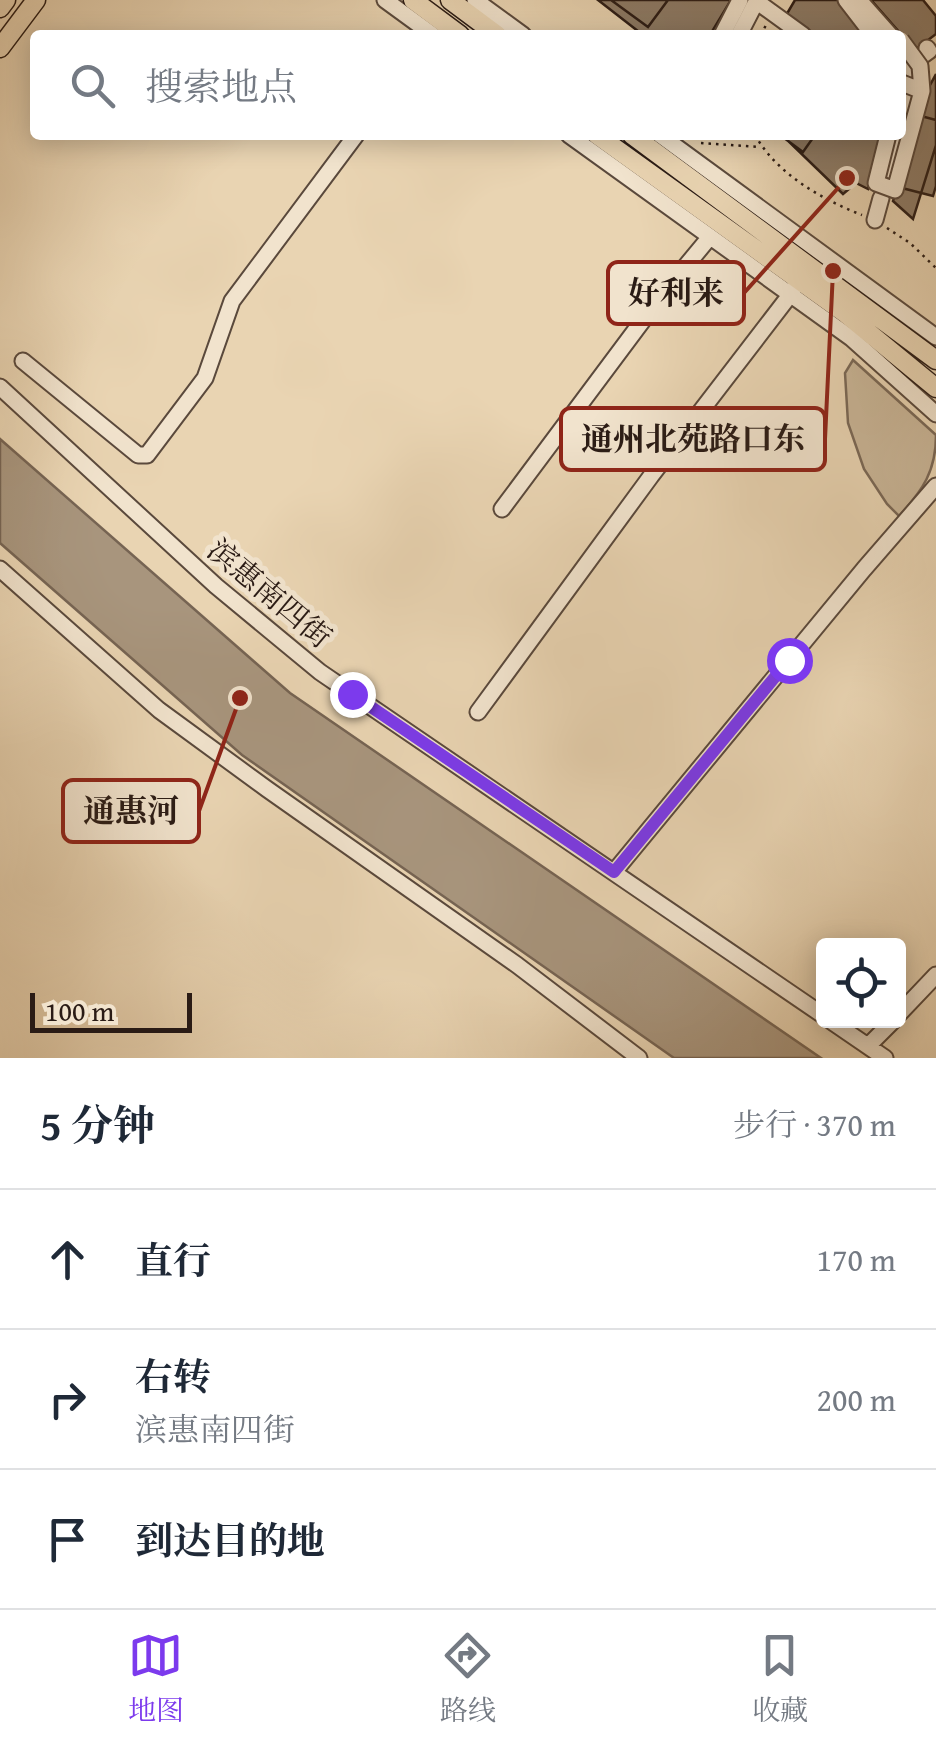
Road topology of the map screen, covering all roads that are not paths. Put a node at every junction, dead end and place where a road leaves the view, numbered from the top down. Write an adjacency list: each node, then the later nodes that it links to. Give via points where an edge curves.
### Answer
1 (6, 0): 11 (main road)
2 (36, 0): 21 (main road)
3 (385, 0): 12 (street)
4 (413, 0): 13 (main road)
5 (450, 0): 14 (main road)
6 (475, 0): 15 (street)
7 (740, 0): 16 (street)
8 (848, 0): 19 (street)
9 (863, 0): 20 (street)
10 (756, 1): 17 (street); 18 (street)
11 (0, 8)
12 (432, 30)
13 (433, 30)
14 (490, 30)
15 (516, 30)
16 (725, 30)
17 (742, 30)
18 (796, 30)
19 (870, 30)
20 (890, 30)
21 (0, 48)
22 (907, 68): 23 (street, bridge); 23 (street, bridge, via 920,66); 24 (street, via 914,80)
23 (922, 90): 25 (street, bridge)
24 (906, 108)
25 (906, 133)
26 (352, 140): 40 (street, via 232,301 206,378 147,455 138,455)
27 (575, 140): 36 (street)
28 (602, 140): 37 (main road)
29 (639, 140): 39 (main road)
30 (678, 140): 38 (street)
31 (888, 140): 34 (street, bridge)
32 (897, 140): 34 (street)
33 (903, 140): 34 (street, bridge)
34 (891, 173): 35 (street)
35 (875, 220)
36 (710, 238): 37 (street); 45 (street)
37 (794, 288): 42 (main road, via 846,314); 43 (street); 47 (street)
38 (936, 337)
39 (936, 360)
40 (23, 361)
41 (0, 387): 48 (street, 滨惠南四街, via 320,672)
42 (936, 388)
43 (936, 414)
44 (936, 486): 48 (street)
45 (502, 509)
46 (0, 569): 55 (street, via 159,710)
47 (478, 712)
48 (614, 872): 51 (street, 滨惠南四街)
49 (936, 976): 50 (street)
50 (906, 1006)
51 (816, 1011)
52 (842, 1028): 54 (street)
53 (885, 1028): 54 (street)
54 (868, 1046): 56 (street)
55 (639, 1058)
56 (885, 1058)

